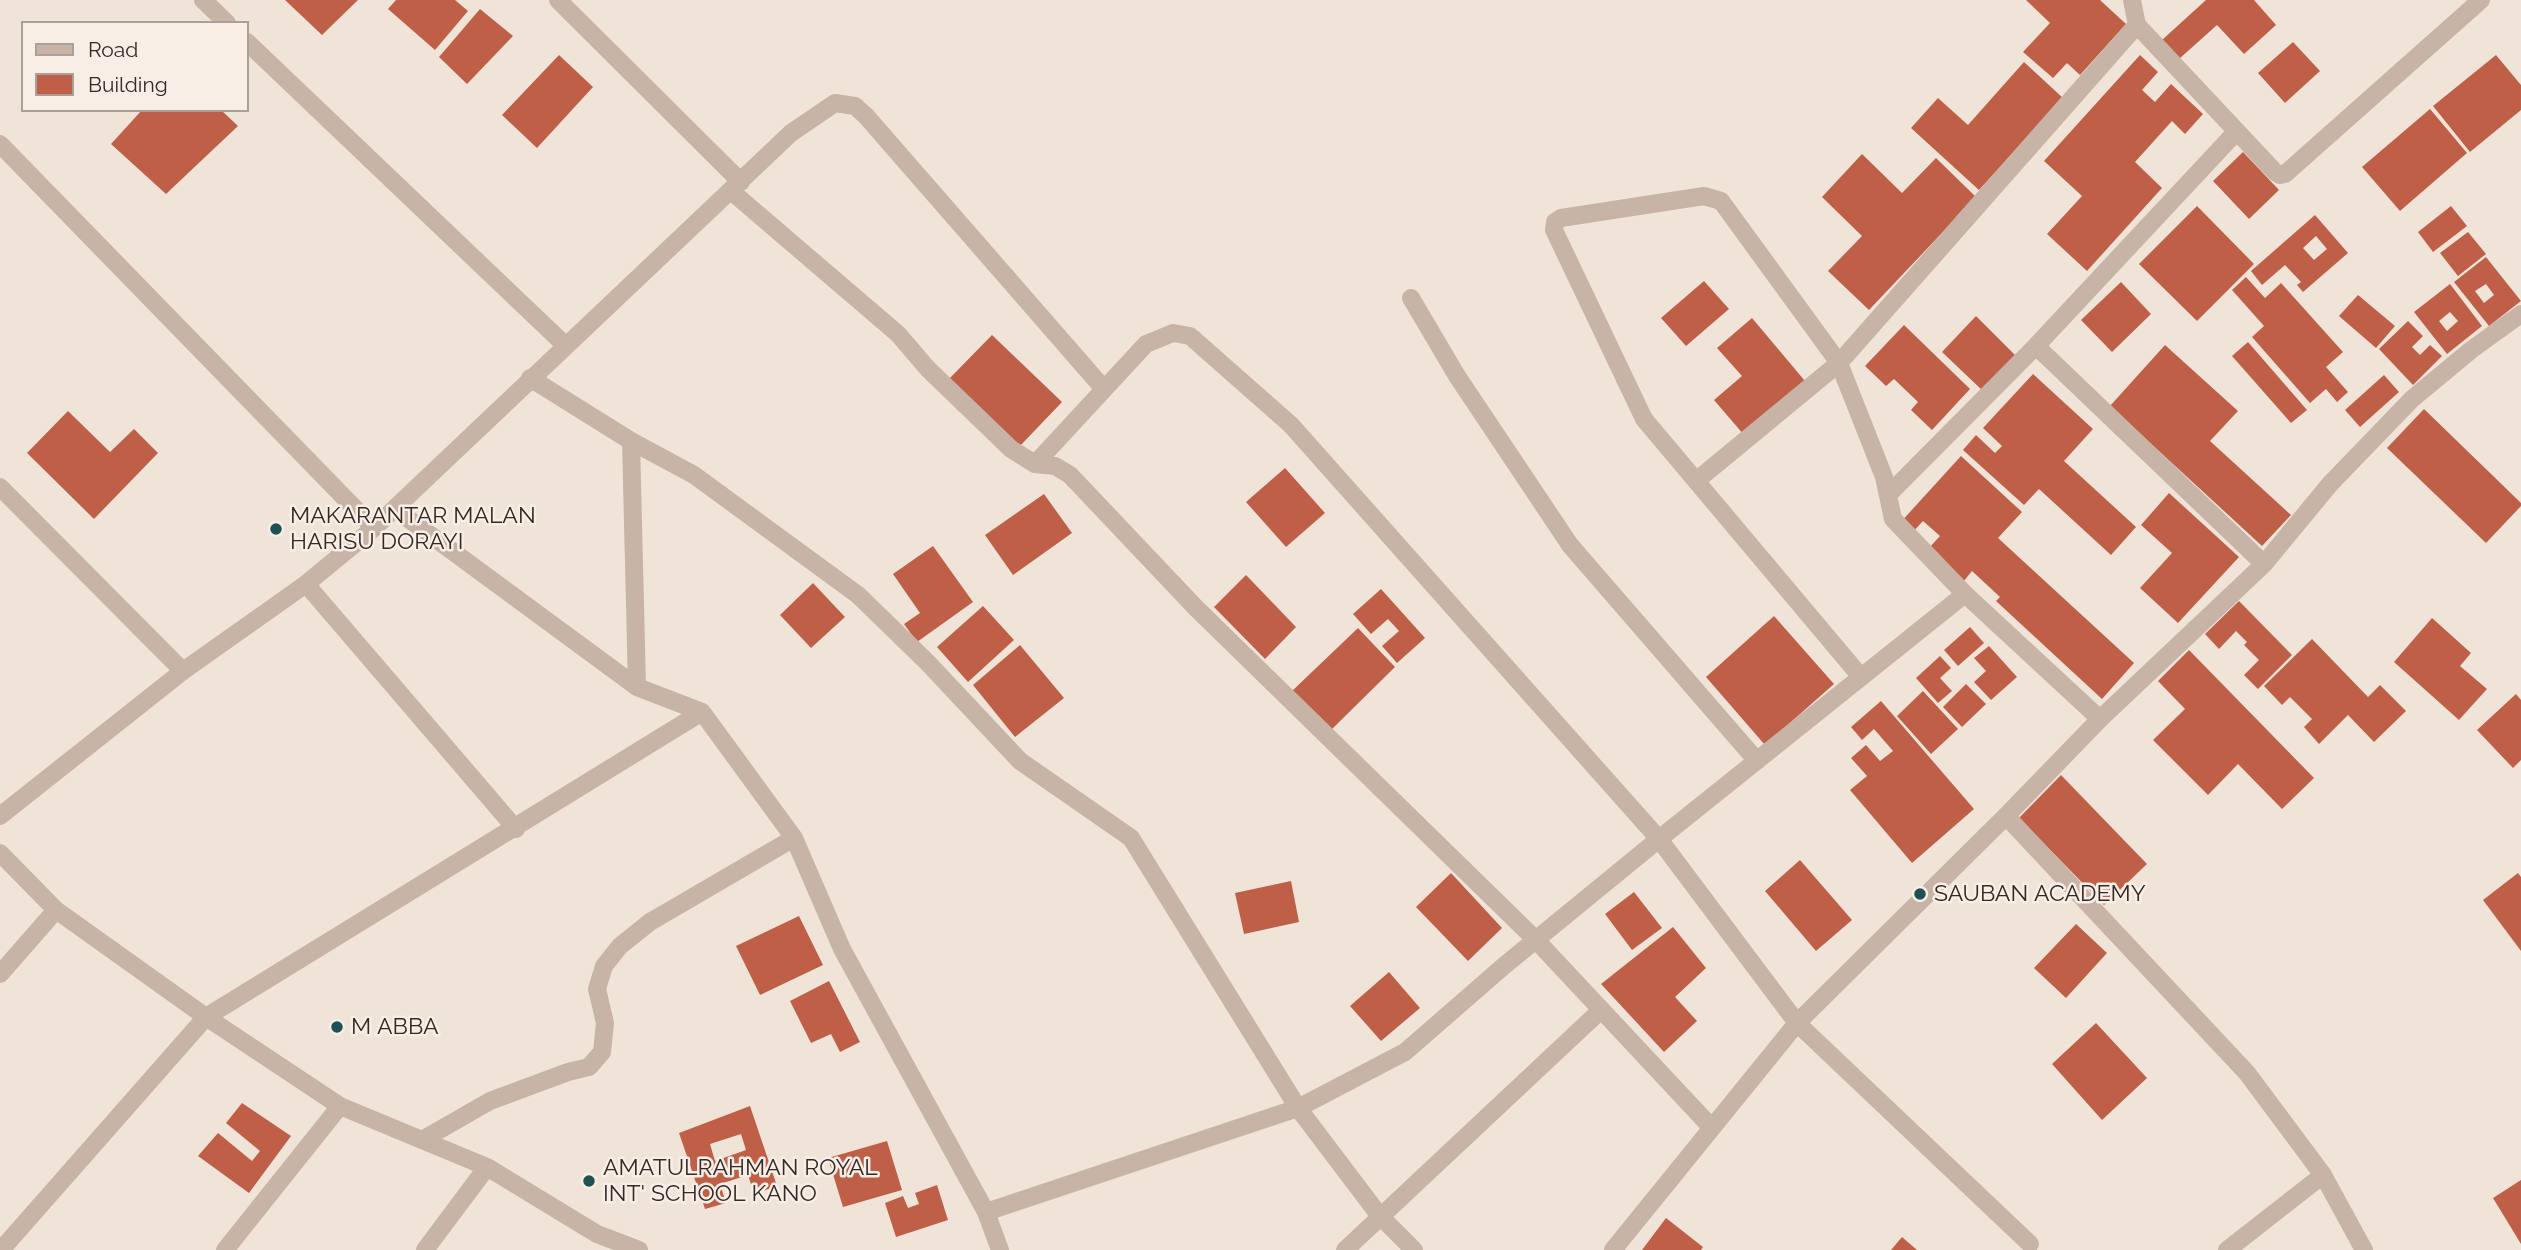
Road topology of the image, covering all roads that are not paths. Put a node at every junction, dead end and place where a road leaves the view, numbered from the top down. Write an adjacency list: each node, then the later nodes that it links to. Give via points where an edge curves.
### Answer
1 (203, 0): 5 (street)
2 (558, 0): 10 (street)
3 (2132, 0): 6 (street)
4 (2481, 0): 8 (street, via 2285,174 2275,173)
5 (225, 21)
6 (2137, 25): 8 (street); 15 (street)
7 (248, 43): 13 (street)
8 (2237, 131): 14 (street)
9 (0, 144): 24 (street)
10 (736, 187): 13 (street); 17 (street, via 791,133 835,103 855,106); 19 (street, via 898,334 1011,449)
11 (1411, 298): 33 (street, via 1457,376 1570,545)
12 (2521, 314): 25 (street, via 2412,399 2330,484)
13 (566, 346): 16 (street)
14 (2036, 346): 22 (street); 25 (street)
15 (1839, 363): 20 (street); 20 (street, via 1714,197 1555,222 1554,230 1644,419); 22 (street)
16 (530, 378): 18 (street); 23 (street)
17 (1104, 389): 19 (street); 38 (street, via 1146,344 1173,333 1190,336 1291,425)
18 (631, 441): 30 (street); 47 (street, via 694,475 858,595 1020,761 1131,838)
19 (1035, 464): 41 (street, via 1055,466 1070,475 1196,608)
20 (1696, 481): 29 (street)
21 (0, 487): 28 (street)
22 (1888, 495): 27 (street, via 1893,519)
23 (395, 509): 24 (street); 30 (street)
24 (374, 528): 26 (street)
25 (2264, 564): 32 (street)
26 (306, 584): 28 (street); 36 (street)
27 (1965, 594): 29 (street); 32 (street)
28 (183, 671): 34 (street)
29 (1861, 677): 33 (street)
30 (637, 687): 31 (street)
31 (702, 712): 36 (street); 37 (street)
32 (2100, 719): 35 (street)
33 (1757, 761): 38 (street)
34 (0, 816)
35 (2006, 816): 45 (street); 51 (street, via 2246,1073)
36 (516, 829): 44 (street)
37 (794, 838): 49 (street, via 650,922 620,946 604,966 597,989 604,1033 601,1052 589,1067 490,1101); 52 (street, via 842,949)
38 (1659, 839): 41 (street); 45 (street)
39 (0, 853): 40 (street)
40 (55, 910): 42 (street); 44 (street)
41 (1536, 940): 43 (street); 47 (street, via 1405,1052)
42 (0, 974)
43 (1601, 1010): 48 (street); 53 (street)
44 (206, 1017): 46 (street); 56 (street)
45 (1797, 1023): 48 (street); 55 (street)
46 (340, 1106): 49 (street); 57 (street)
47 (1298, 1108): 52 (street); 53 (street)
48 (1712, 1128): 64 (street)
49 (422, 1140): 50 (street)
50 (487, 1167): 54 (street); 58 (street)
51 (2323, 1175): 65 (street); 66 (street)
52 (986, 1212): 61 (street)
53 (1379, 1215): 62 (street); 63 (street)
54 (597, 1234): 59 (street); 60 (street)
55 (2030, 1244)
56 (1, 1250)
57 (225, 1250)
58 (425, 1250)
59 (587, 1250)
60 (639, 1250)
61 (1000, 1250)
62 (1345, 1250)
63 (1414, 1250)
64 (1613, 1250)
65 (2227, 1250)
66 (2364, 1250)

